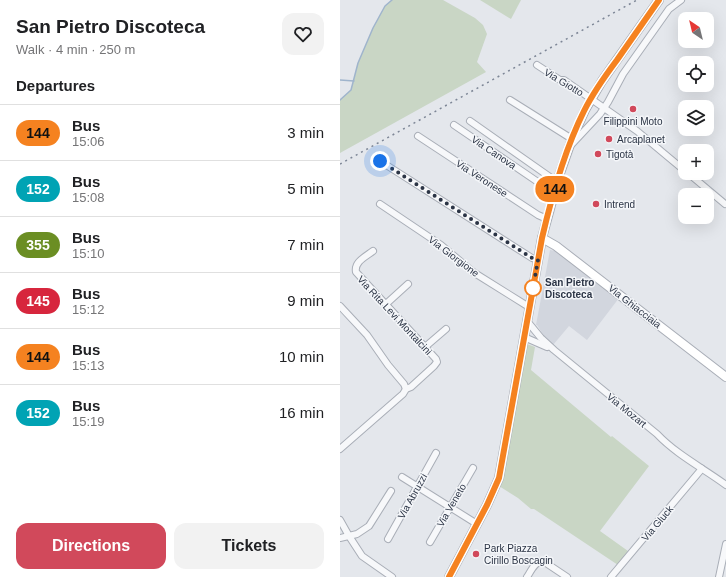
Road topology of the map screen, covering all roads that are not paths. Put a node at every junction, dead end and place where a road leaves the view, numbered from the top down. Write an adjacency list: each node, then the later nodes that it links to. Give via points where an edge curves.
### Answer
1 (659, 0): 4 (street)
2 (681, 0): 6 (street, via 669,9 623,74)
3 (537, 66): 4 (street, Via Giotto, via 564,80)
4 (591, 99): 6 (street, Via Giotto); 10 (street)
5 (510, 100): 10 (street)
6 (604, 108): 11 (street); 13 (street, Via Giotto)
7 (470, 122): 15 (street)
8 (454, 125): 16 (street, Via Canova)
9 (418, 136): 19 (street, Via Veronese)
10 (572, 139): 11 (street)
11 (568, 148): 15 (street)
12 (380, 161): 22 (street)
13 (678, 165)
14 (696, 180): 18 (street)
15 (557, 182): 16 (street)
16 (554, 193): 19 (street)
17 (380, 204): 26 (street, Via Giorgione, via 441,245 473,272)
18 (725, 204)
19 (547, 219): 20 (street)
20 (542, 238): 22 (street); 32 (street, Via Ghiacciaia, via 556,246)
21 (373, 251): 24 (street, Via Rita Levi Montalcini, via 358,263 355,270)
22 (538, 260): 26 (street)
23 (408, 284): 24 (street)
24 (386, 304): 30 (street, Via Rita Levi Montalcini)
25 (340, 306): 33 (street, via 367,335)
26 (530, 308): 27 (street)
27 (527, 321): 29 (street); 31 (street, Via Mozart)
28 (446, 329): 30 (street)
29 (524, 337): 31 (street, Via Mozart); 44 (street, via 500,472)
30 (425, 347): 33 (street, Via Rita Levi Montalcini, via 436,359 436,365)
31 (554, 350): 37 (street, Via Mozart, via 665,442)
32 (726, 377)
33 (406, 389): 34 (street)
34 (340, 449)
35 (436, 453): 40 (street, Via Abruzzi)
36 (473, 468): 42 (street, Via Veneto)
37 (701, 468): 39 (street, Via Mozart); 54 (street, Via Gluck)
38 (402, 478): 40 (street)
39 (726, 485)
40 (417, 487): 42 (street); 47 (street, Via Abruzzi)
41 (391, 491): 45 (street, via 369,526)
42 (449, 508): 44 (street); 48 (street, Via Veneto)
43 (340, 520): 45 (street)
44 (477, 524): 51 (street)
45 (349, 536): 46 (street); 50 (street, via 362,556)
46 (340, 538)
47 (388, 539)
48 (430, 542)
49 (726, 544): 55 (street)
50 (392, 577)
51 (449, 577)
52 (527, 577): 53 (street, via 540,560)
53 (566, 577)
54 (611, 577)
55 (719, 577)

